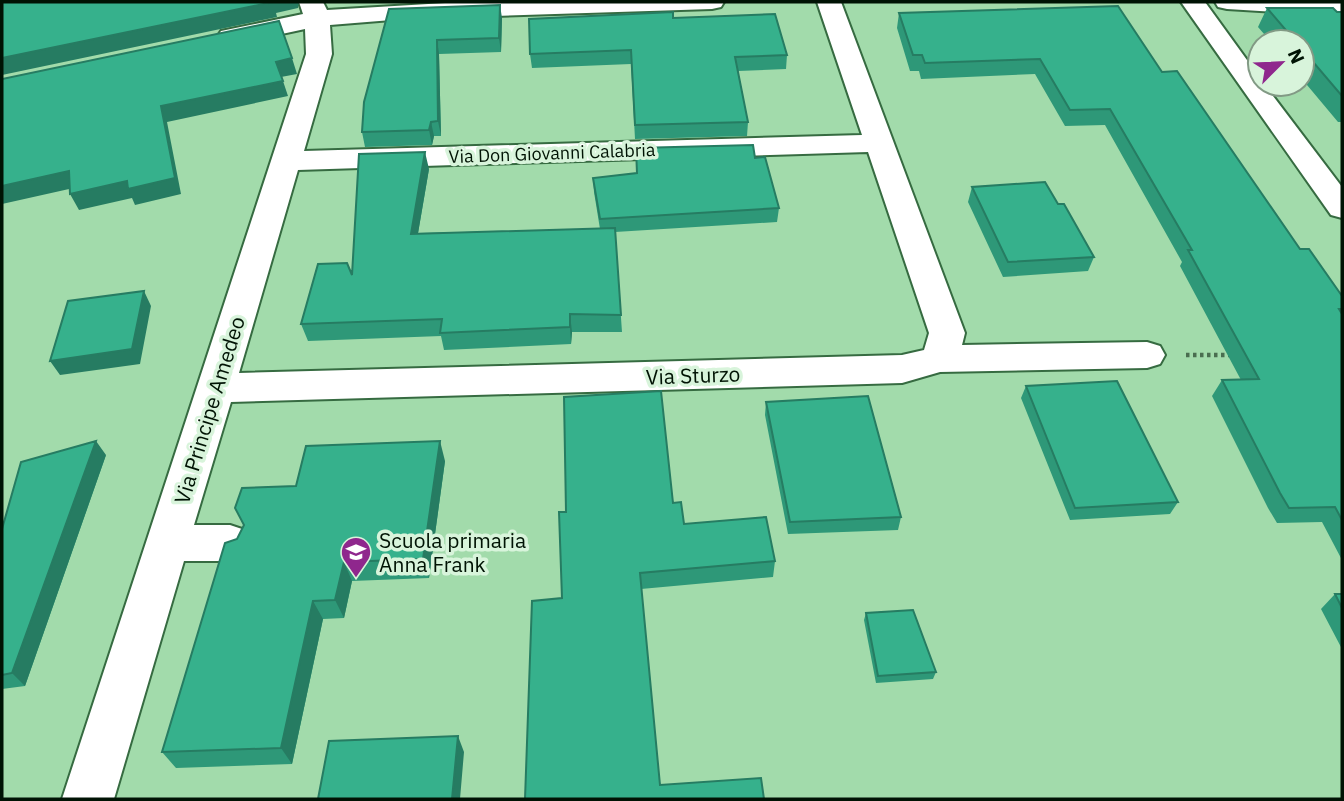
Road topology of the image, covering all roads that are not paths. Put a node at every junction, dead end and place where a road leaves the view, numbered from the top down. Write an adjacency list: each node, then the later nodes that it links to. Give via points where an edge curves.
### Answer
1 (712, 2): 6 (street)
2 (829, 2): 8 (street)
3 (1193, 2): 10 (street)
4 (1227, 2): 5 (street)
5 (1342, 9)
6 (314, 10): 7 (street); 9 (street, Via Principe Amedeo, via 319,54)
7 (199, 44)
8 (878, 143): 9 (street, Via Don Giovanni Calabria); 13 (street, via 947,333)
9 (286, 160): 14 (street, Via Principe Amedeo)
10 (1327, 168): 11 (street)
11 (1342, 208)
12 (1147, 355): 13 (street, Via Sturzo)
13 (940, 359): 14 (street, Via Sturzo, via 902,369)
14 (215, 388): 16 (street, Via Principe Amedeo)
15 (230, 543): 16 (street)
16 (168, 544): 17 (street, Via Principe Amedeo)
17 (88, 799)

